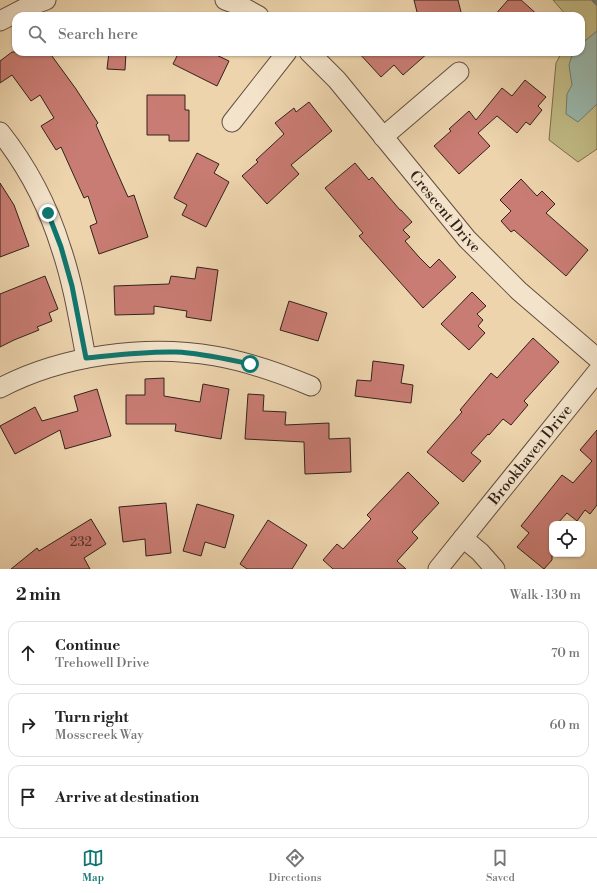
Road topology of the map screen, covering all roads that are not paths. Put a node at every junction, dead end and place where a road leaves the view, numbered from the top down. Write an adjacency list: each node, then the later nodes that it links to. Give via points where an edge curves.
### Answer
1 (46, 0): 3 (street)
2 (225, 0): 4 (street)
3 (17, 12)
4 (252, 12)
5 (12, 15): 6 (street)
6 (0, 21)
7 (284, 56): 10 (street)
8 (313, 56): 12 (street, Crescent Drive, via 337,80)
9 (459, 72): 12 (street)
10 (232, 122)
11 (0, 132): 13 (street, via 29,175 61,247 72,286)
12 (383, 137): 14 (street, Crescent Drive, via 467,239 519,291)
13 (86, 358): 16 (street, via 140,352 215,356 280,373); 17 (street, via 41,371)
14 (597, 358)
15 (597, 372): 18 (street, Brookhaven Drive)
16 (311, 386)
17 (0, 388)
18 (463, 538): 19 (street, Brookhaven Drive); 20 (street)
19 (438, 569)
20 (495, 569)

